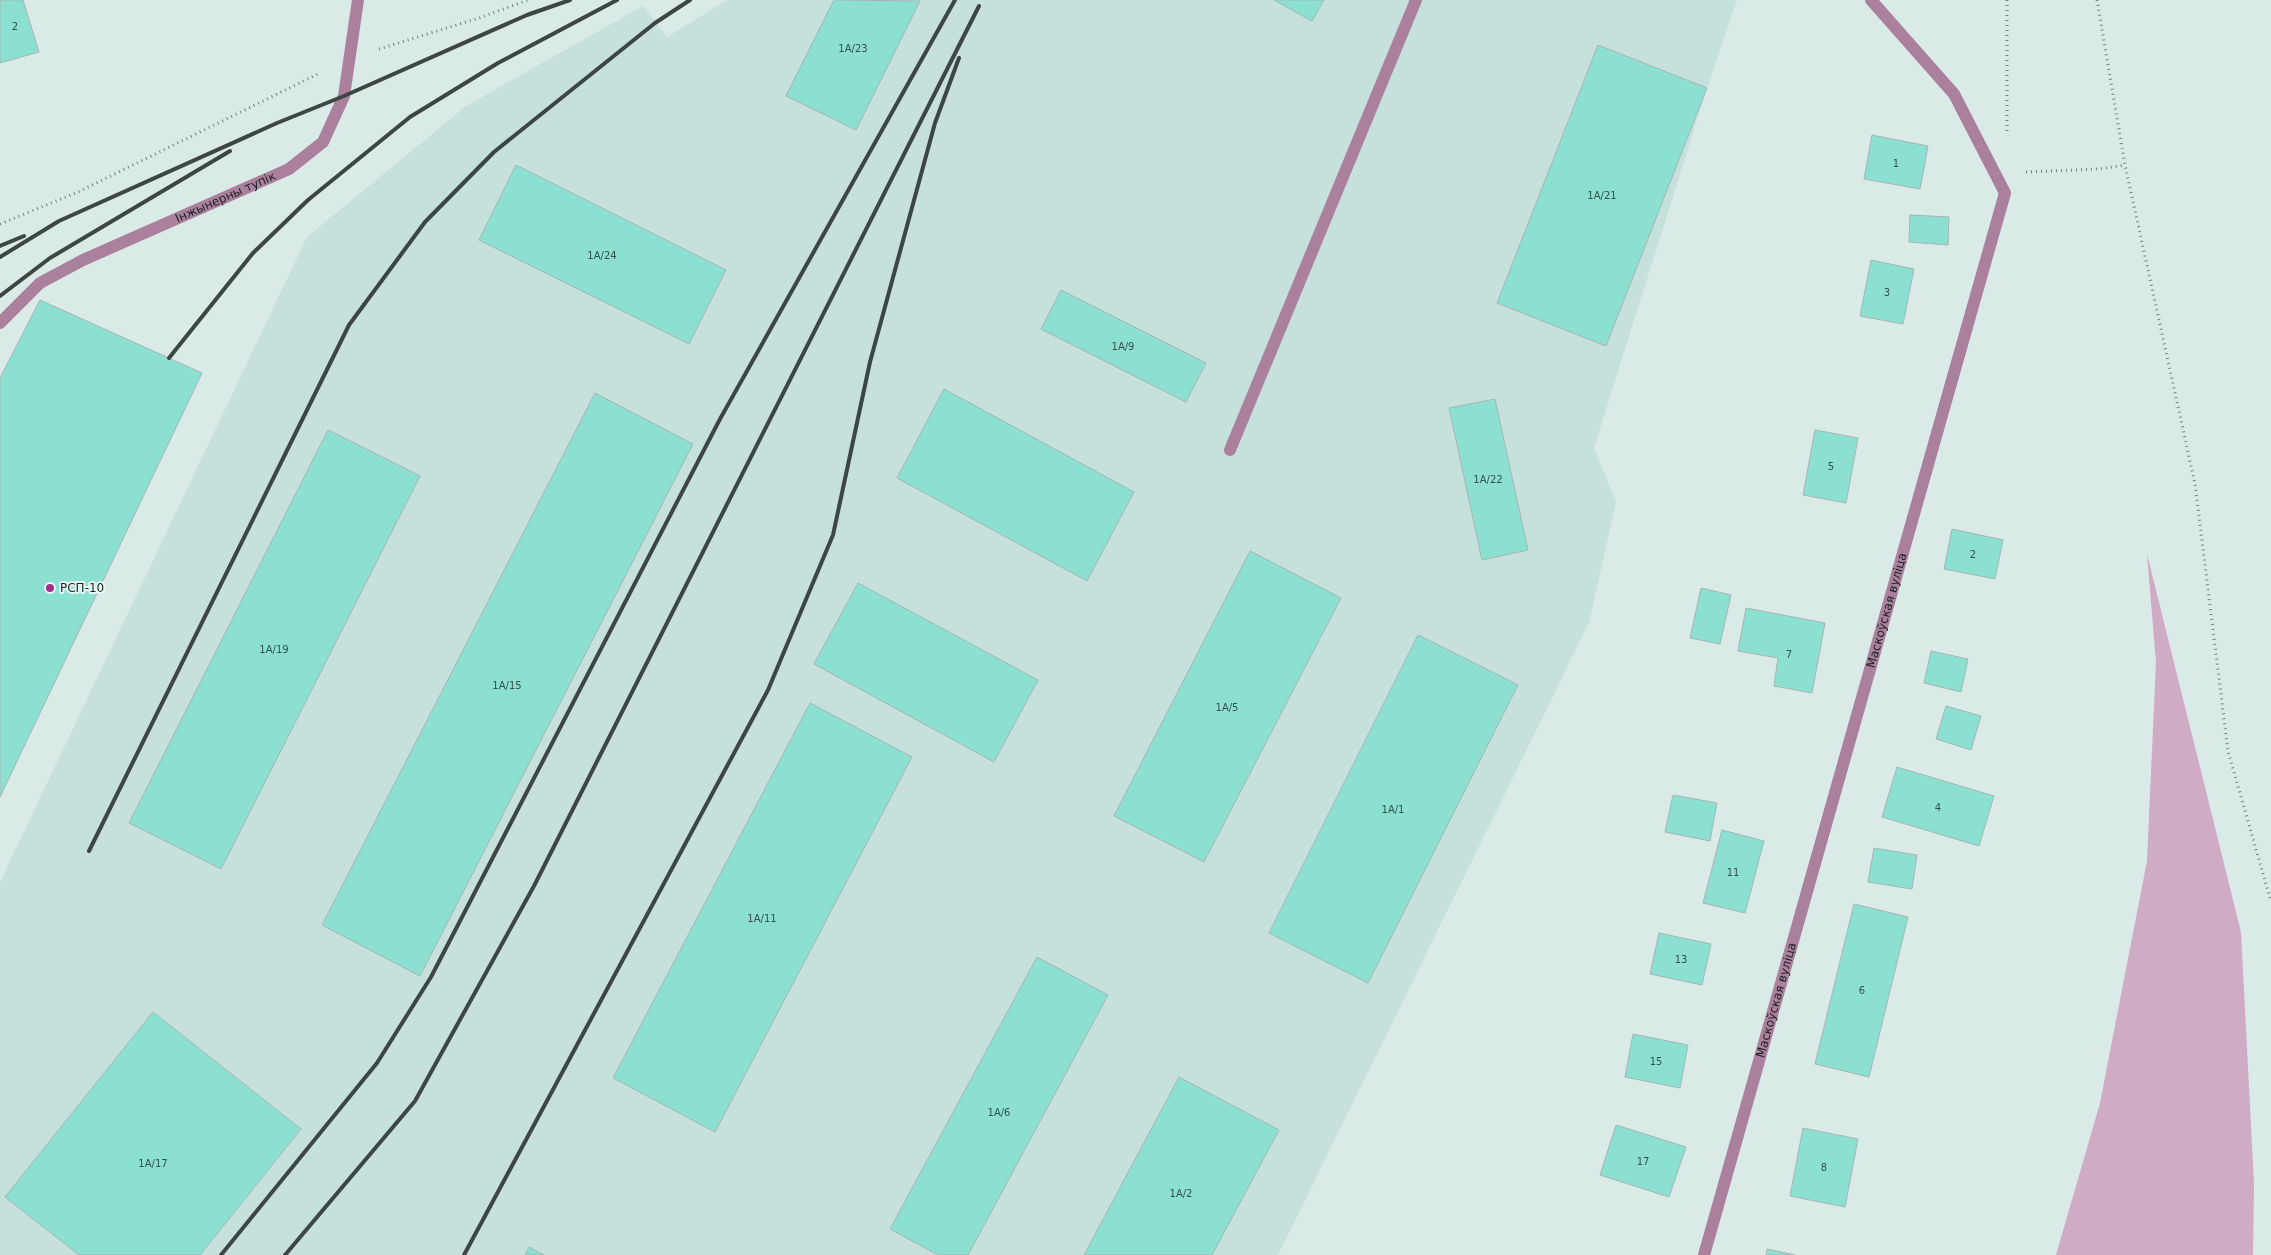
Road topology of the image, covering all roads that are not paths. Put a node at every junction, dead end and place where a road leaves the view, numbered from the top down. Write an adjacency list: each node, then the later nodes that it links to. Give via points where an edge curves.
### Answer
1 (358, 0): 4 (street, Інжынерны тупік, via 344,96 324,142 289,169 84,260 40,284)
2 (1416, 0): 5 (street)
3 (1871, 0): 6 (street, Маскоўская вуліца, via 1954,94 2005,193)
4 (0, 323)
5 (1230, 450)
6 (1704, 1255)

